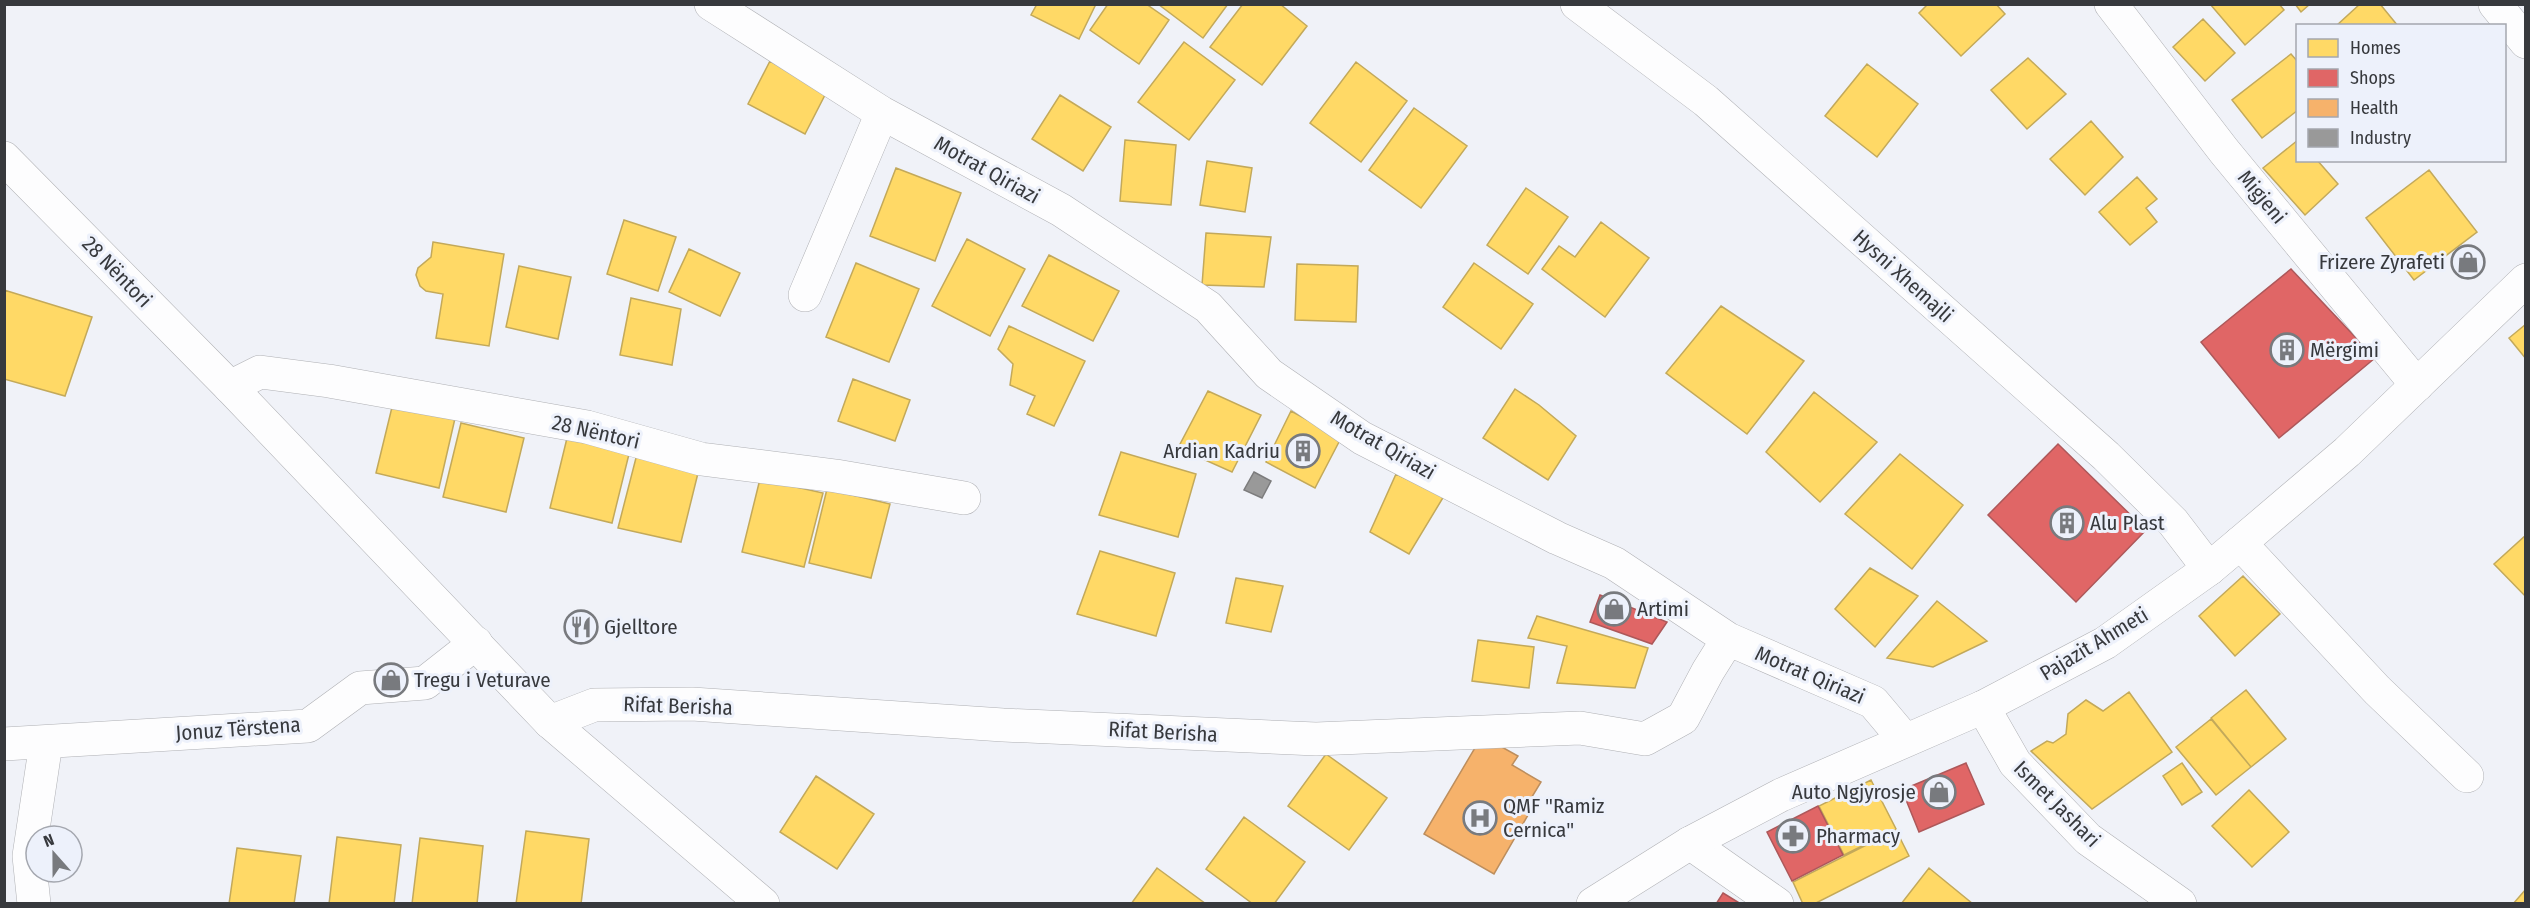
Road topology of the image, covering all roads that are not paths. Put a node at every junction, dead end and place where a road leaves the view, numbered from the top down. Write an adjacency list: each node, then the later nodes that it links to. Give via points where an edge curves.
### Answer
1 (711, 4): 6 (street, Motrat Qiriazi)
2 (1577, 4): 14 (street, Hysni Xhemajli, via 1706,101 2097,448 2173,522)
3 (2111, 4): 10 (street, Migjeni, via 2224,151)
4 (2496, 4): 5 (street)
5 (2526, 42)
6 (882, 113): 9 (street); 15 (street, Motrat Qiriazi, via 1061,210 1208,307 1269,374 1362,438 1557,538 1614,562)
7 (4, 158): 11 (street, 28 Nëntori)
8 (2526, 280): 10 (street, Pajazit Ahmeti)
9 (805, 295)
10 (2418, 385): 13 (street, Pajazit Ahmeti)
11 (230, 387): 12 (street, 28 Nëntori, via 260,372 329,381 587,427 701,459); 16 (street, 28 Nëntori)
12 (964, 498)
13 (2240, 543): 14 (street, Pajazit Ahmeti); 22 (street, via 2370,682)
14 (2208, 569): 17 (street, Pajazit Ahmeti, via 2105,643)
15 (1728, 639): 18 (street, Rifat Berisha, via 1683,718 1645,739 1580,728 1422,736 1281,737 1004,725 692,704 594,705); 19 (street, Motrat Qiriazi, via 1873,702)
16 (476, 643): 18 (street, 28 Nëntori); 20 (street, Jonuz Tërstena, via 425,684 360,688 308,726)
17 (1983, 707): 19 (street, Pajazit Ahmeti); 28 (street, Ismet Jashari, via 2015,763 2088,839)
18 (550, 722): 25 (street, 28 Nëntori)
19 (1905, 740): 23 (street, Pajazit Ahmeti, via 1781,795)
20 (46, 743): 21 (street, Jonuz Tërstena); 24 (street, via 29,856)
21 (4, 744)
22 (2467, 776)
23 (1690, 843): 26 (street, Pajazit Ahmeti); 27 (street)
24 (34, 903)
25 (763, 903)
26 (1593, 903)
27 (1777, 903)
28 (2180, 903)

